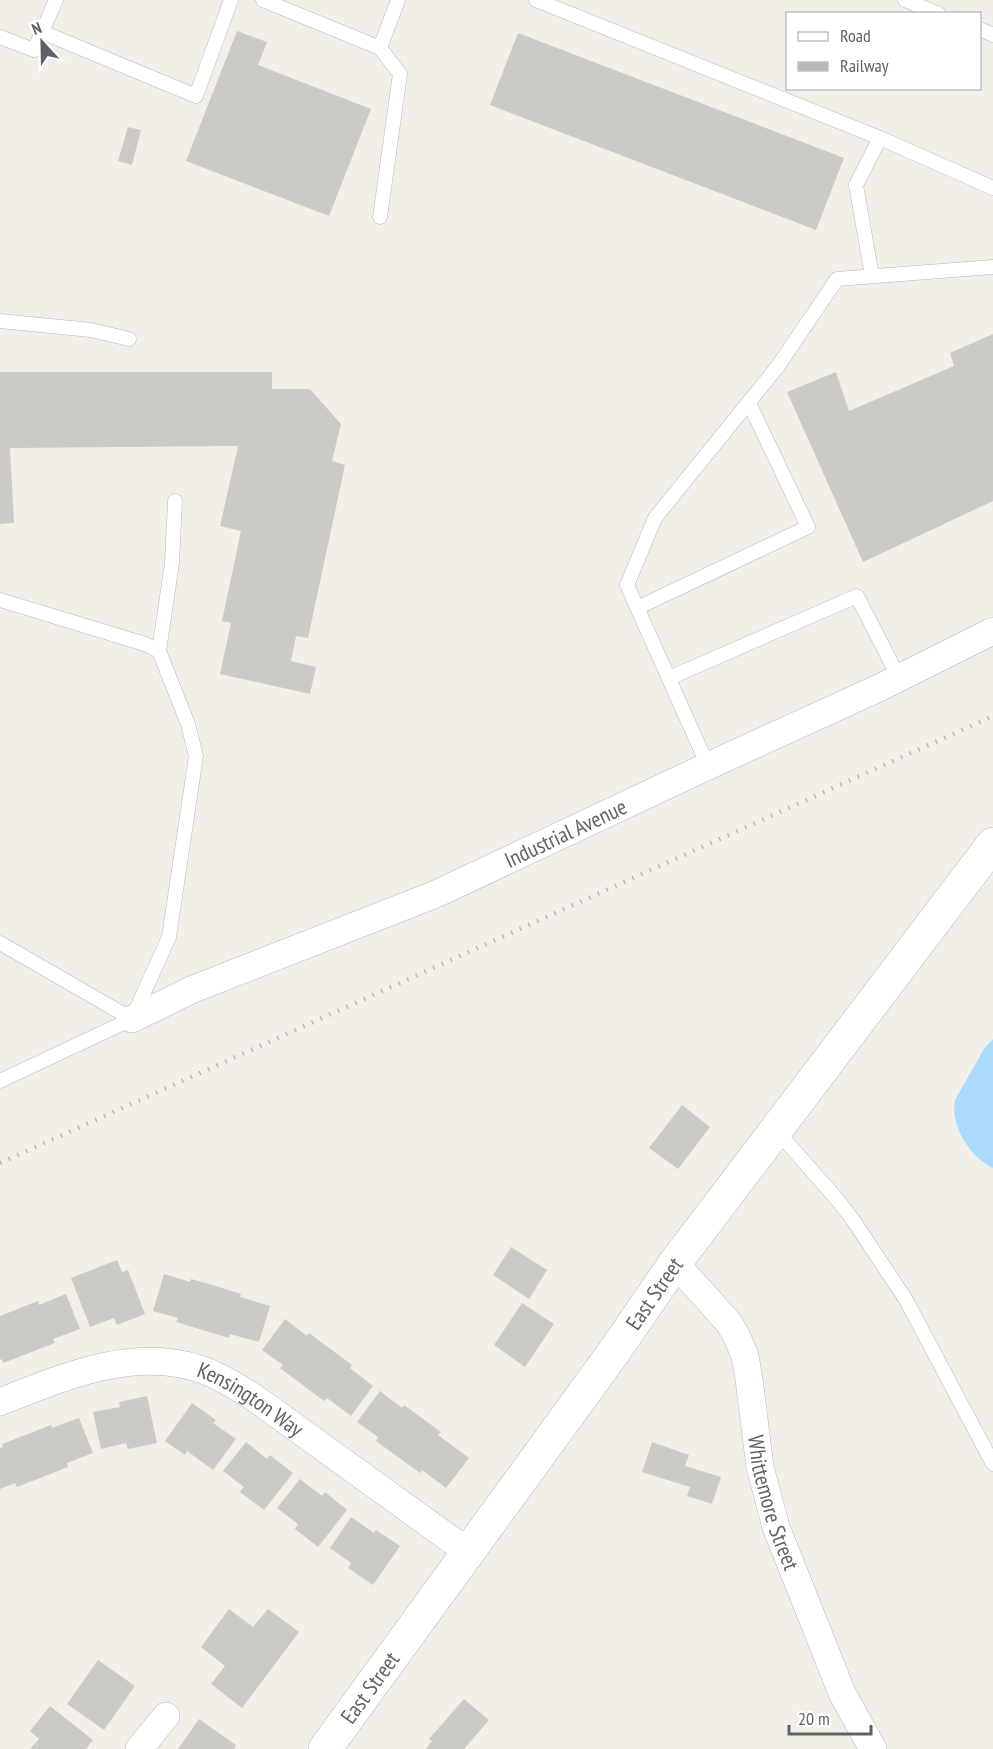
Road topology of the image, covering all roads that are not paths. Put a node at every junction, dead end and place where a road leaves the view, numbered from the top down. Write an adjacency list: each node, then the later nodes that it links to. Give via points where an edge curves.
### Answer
1 (56, 0): 8 (lane)
2 (231, 0): 8 (lane, via 196,96)
3 (263, 0): 10 (lane)
4 (398, 0): 10 (lane)
5 (536, 0): 11 (lane)
6 (905, 0): 7 (lane)
7 (934, 12)
8 (42, 32): 9 (lane, via 34,50)
9 (0, 37)
10 (380, 48): 13 (lane, via 400,74)
11 (880, 138): 12 (lane); 15 (lane, via 856,185)
12 (993, 188)
13 (380, 217)
14 (993, 267): 15 (lane)
15 (872, 276): 18 (lane, via 837,279)
16 (0, 321): 17 (lane, via 91,330)
17 (129, 339)
18 (749, 403): 21 (lane, via 655,518 627,585); 21 (lane, via 808,527)
19 (175, 501): 23 (lane, via 172,563)
20 (0, 600): 23 (lane)
21 (637, 608): 24 (lane)
22 (993, 631): 25 (street, Industrial Avenue)
23 (159, 651): 29 (lane, via 188,724 196,756 169,937)
24 (669, 678): 25 (lane, via 856,596); 26 (lane)
25 (899, 678): 26 (street, Industrial Avenue)
26 (708, 766): 29 (street, Industrial Avenue, via 436,894 192,990)
27 (993, 844): 31 (main road, East Street)
28 (0, 943): 29 (lane)
29 (132, 1019): 30 (lane)
30 (0, 1082)
31 (776, 1130): 32 (main road, East Street); 34 (lane, via 847,1213 906,1299)
32 (675, 1263): 35 (main road, East Street); 39 (street, Whittemore Street, via 738,1337 749,1379 760,1467 776,1527 842,1693)
33 (0, 1402): 35 (street, Kensington Way, via 73,1375 125,1363 185,1364 256,1399)
34 (993, 1464)
35 (468, 1552): 38 (main road, East Street)
36 (166, 1716): 37 (street)
37 (139, 1749)
38 (325, 1749)
39 (873, 1749)

